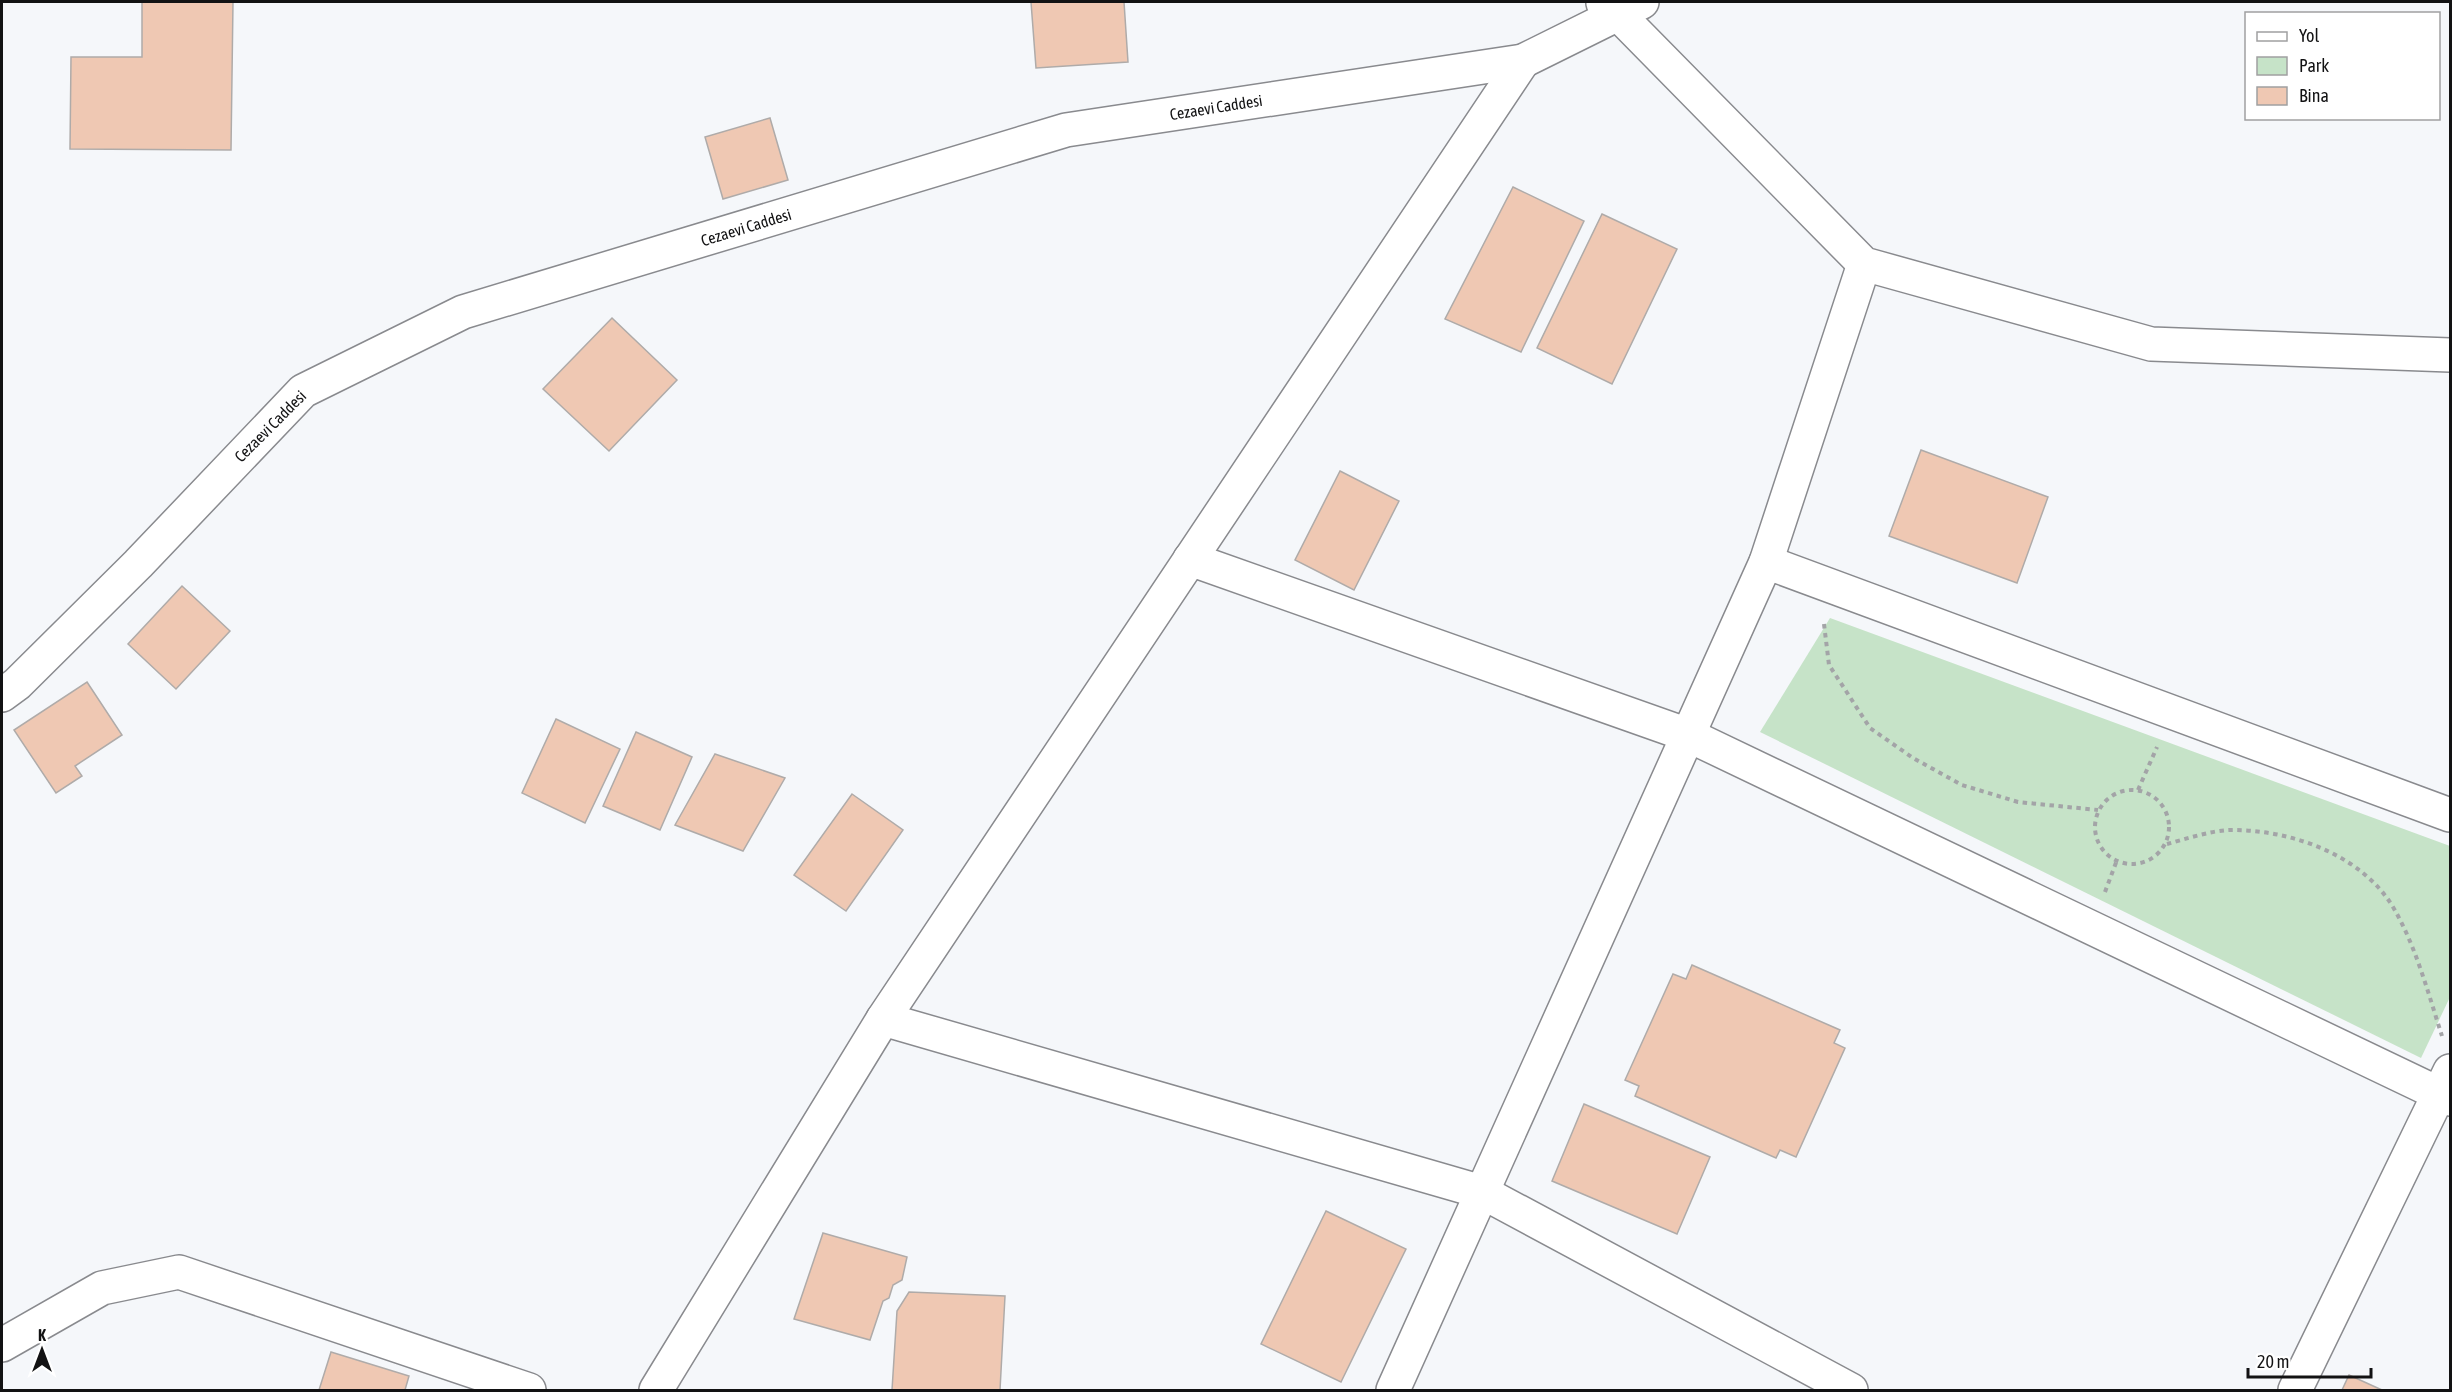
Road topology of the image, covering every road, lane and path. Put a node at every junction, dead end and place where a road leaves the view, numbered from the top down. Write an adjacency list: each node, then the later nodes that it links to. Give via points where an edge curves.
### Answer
1 (1620, 6): 2 (street, Cezaevi Caddesi); 3 (street)
2 (1523, 61): 5 (street); 8 (street, Cezaevi Caddesi, via 1065,130 463,312 303,391 138,564)
3 (1864, 264): 4 (street, via 2151,344); 6 (street)
4 (2451, 354)
5 (1190, 559): 10 (street); 15 (street)
6 (1766, 562): 7 (street); 10 (street)
7 (1820, 581): 9 (street); 12 (path, via 1829,665 1870,728 1962,785 2018,802)
8 (2, 695)
9 (2173, 712): 11 (path); 13 (street)
10 (1688, 735): 16 (street); 17 (street)
11 (2138, 790): 12 (path, via 2115,794); 14 (path, via 2159,800 2170,821)
12 (2098, 810): 14 (path, via 2095,834 2106,854 2127,864 2150,860)
13 (2451, 815)
14 (2167, 844): 16 (path, via 2228,830 2297,839 2337,855 2370,880 2392,906 2409,940)
15 (883, 1019): 17 (street); 20 (street)
16 (2447, 1078): 23 (street)
17 (1482, 1192): 21 (street); 22 (street)
18 (2, 1345): 19 (street, via 102,1288 179,1272)
19 (529, 1390)
20 (656, 1390)
21 (1393, 1390)
22 (1851, 1390)
23 (2295, 1390)

